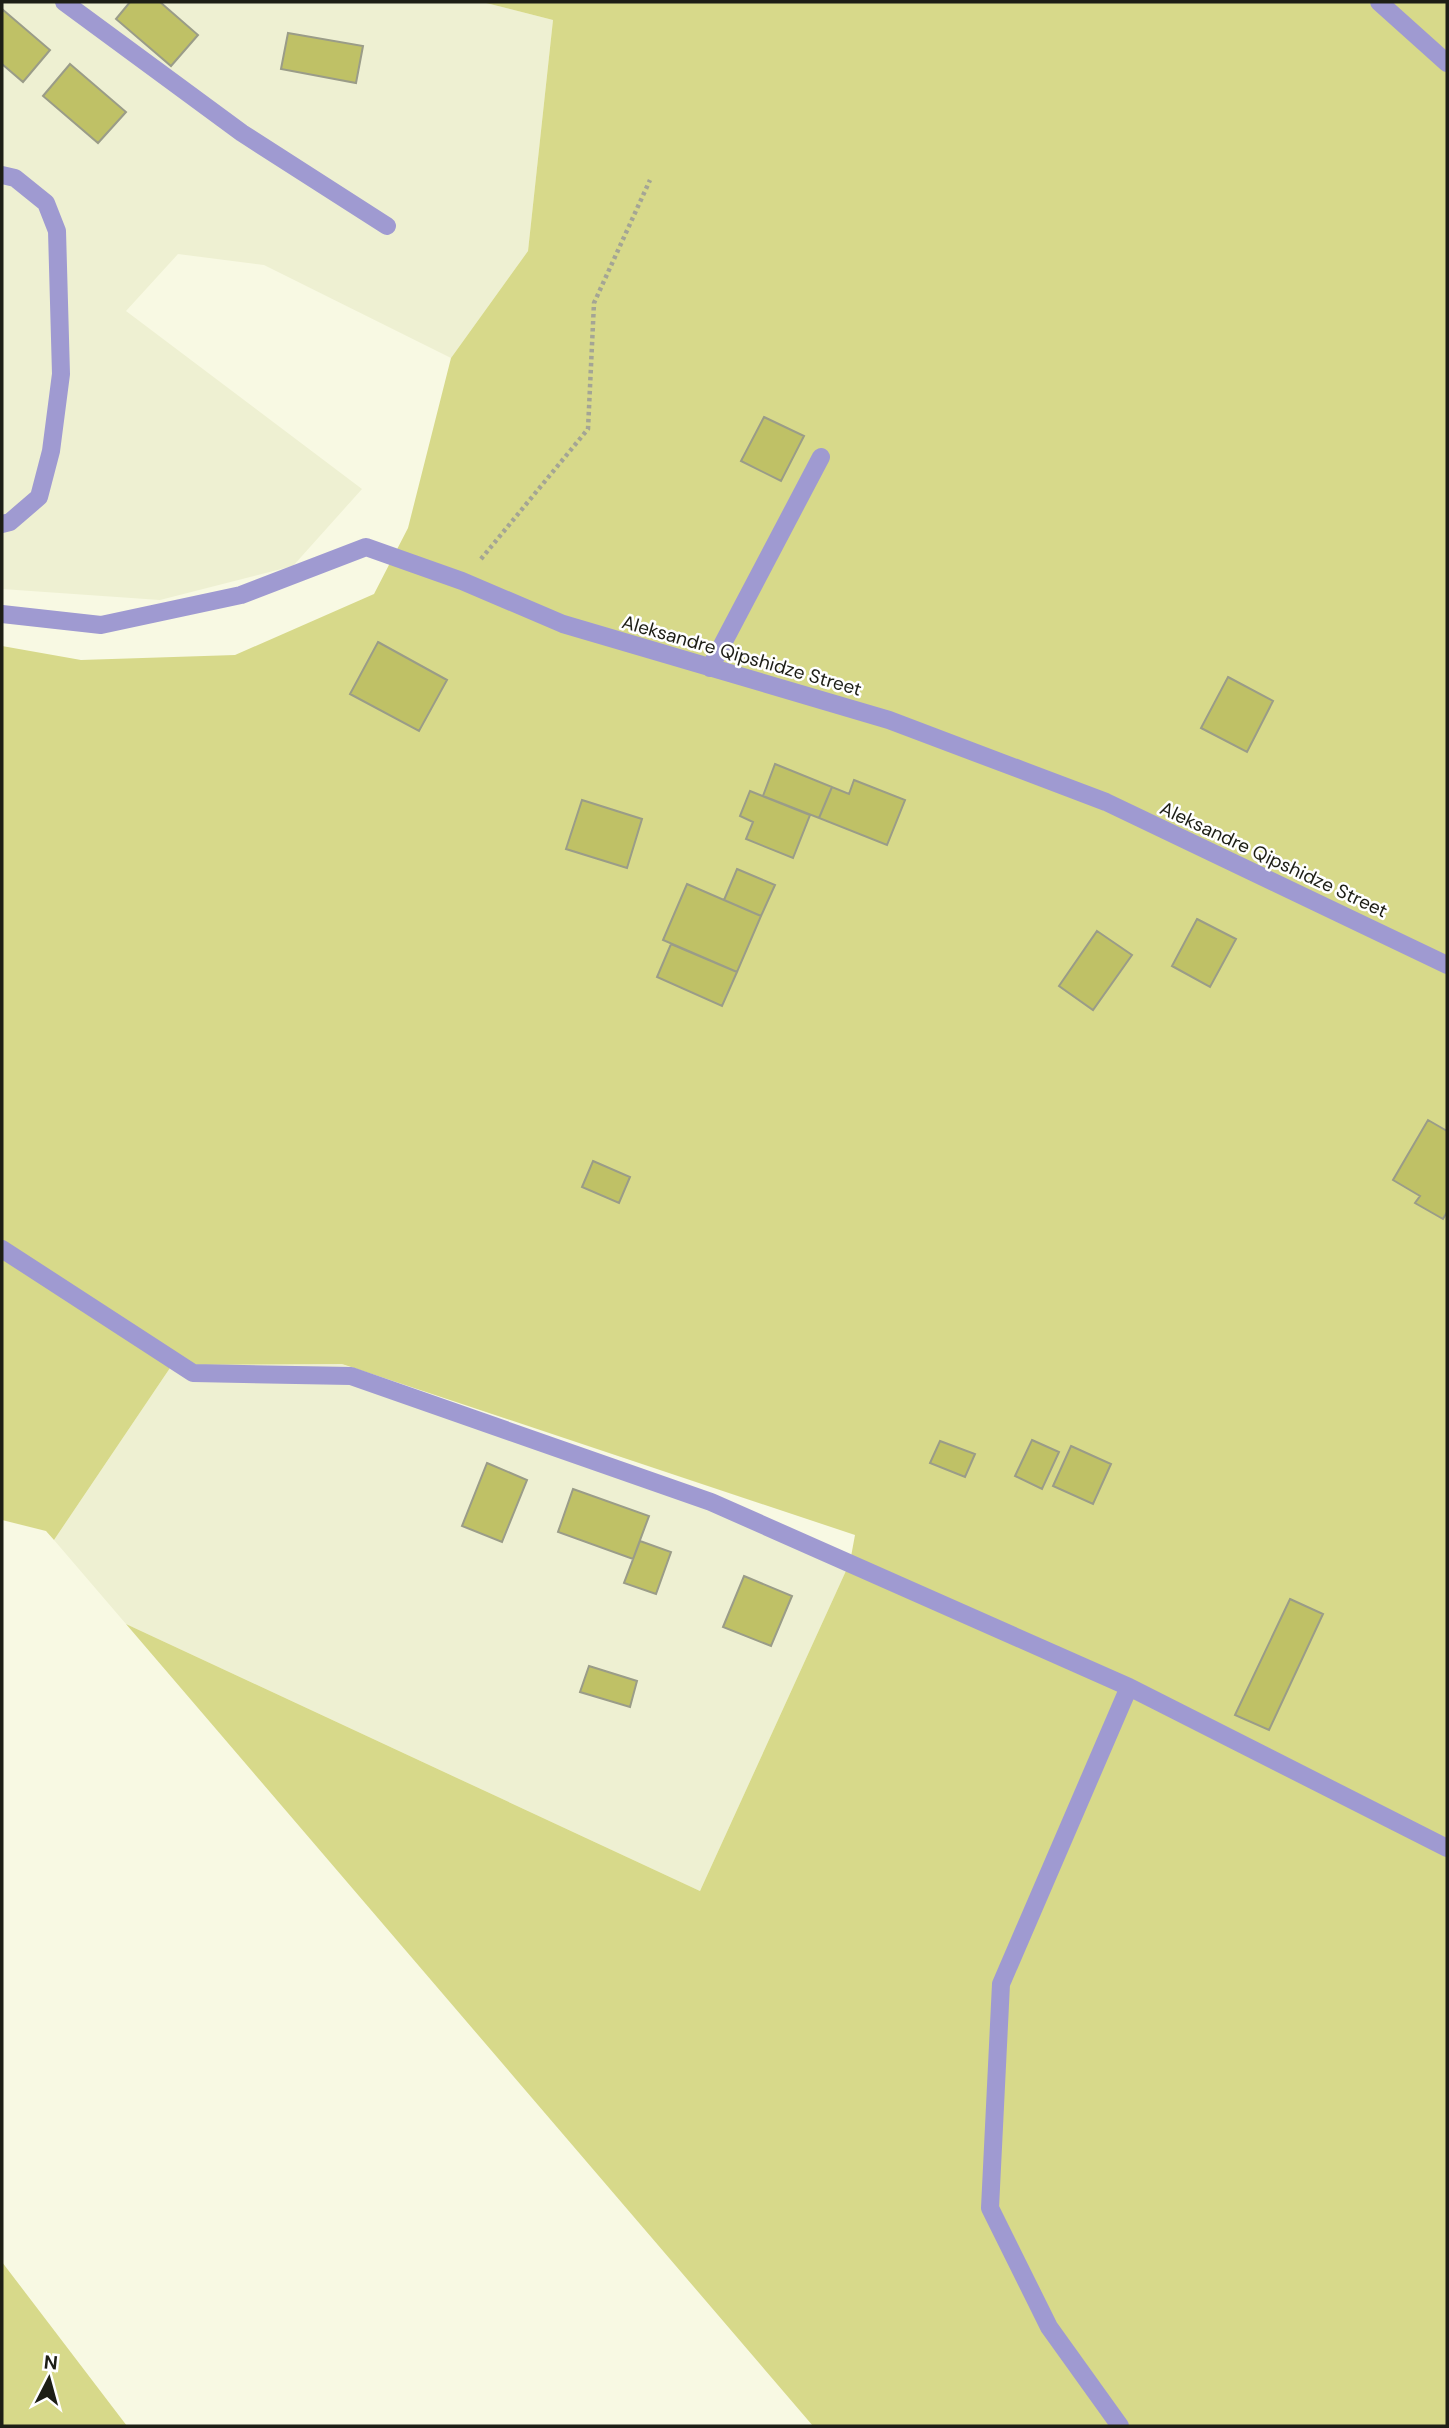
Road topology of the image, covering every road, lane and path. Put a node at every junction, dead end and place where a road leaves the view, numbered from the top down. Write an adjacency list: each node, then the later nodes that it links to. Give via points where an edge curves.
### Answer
1 (64, 2): 6 (street, via 242,133)
2 (1379, 2): 3 (street)
3 (1447, 63)
4 (2, 175): 8 (street, via 15,178 46,203 57,232 61,374 40,497)
5 (650, 180): 9 (path, via 594,303 588,429)
6 (387, 226)
7 (821, 457): 11 (street)
8 (2, 524)
9 (462, 581): 10 (street, Aleksandre Qipshidze Street, via 366,547 241,595 102,625); 11 (street, Aleksandre Qipshidze Street, via 563,624)
10 (2, 614)
11 (710, 668): 12 (street, Aleksandre Qipshidze Street, via 889,720 1106,803)
12 (1447, 965)
13 (2, 1249): 14 (street, via 193,1373 351,1376 711,1502)
14 (1129, 1687): 15 (street); 16 (street, via 1001,1984 990,2208 1049,2327)
15 (1447, 1848)
16 (1121, 2426)

